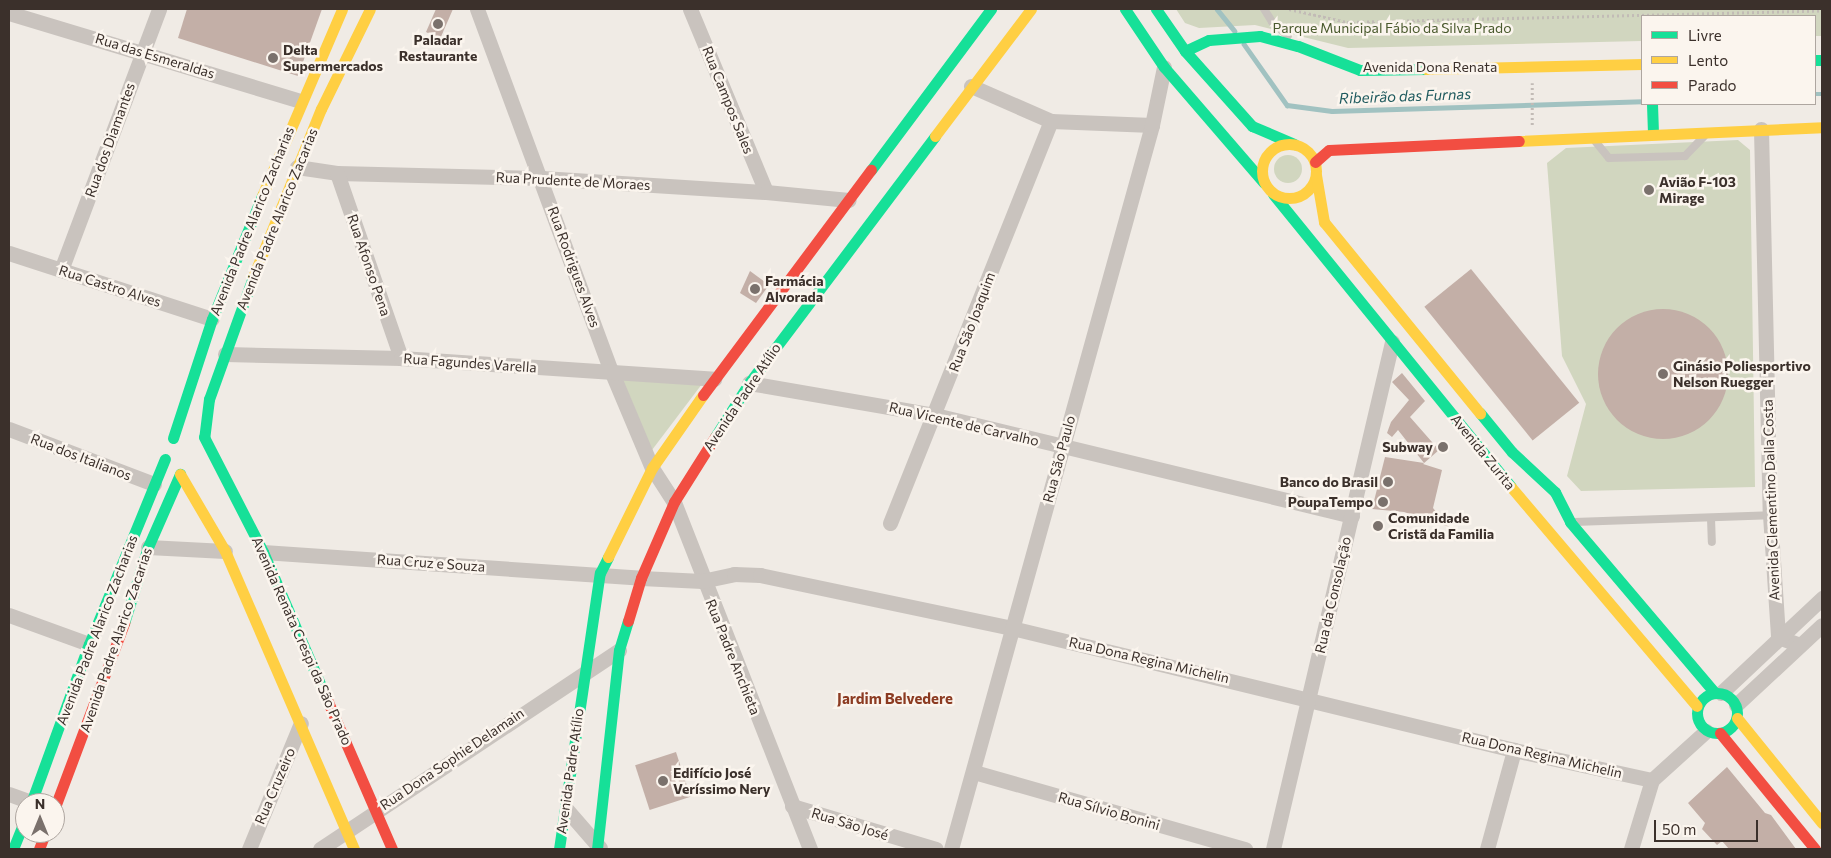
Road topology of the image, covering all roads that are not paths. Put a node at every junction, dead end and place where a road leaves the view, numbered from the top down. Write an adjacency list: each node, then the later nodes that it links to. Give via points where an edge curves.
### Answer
1 (159, 9): 14 (street, Rua dos Diamantes)
2 (342, 9): 18 (street, Avenida Padre Alarico Zacharias)
3 (370, 9): 29 (street, Avenida Padre Alarico Zacarias)
4 (477, 9): 32 (street, Rua Rodrigues Alves)
5 (690, 9): 34 (street, Rua Campos Sales)
6 (991, 9): 36 (street, Avenida Padre Atílio)
7 (1031, 9): 17 (street, Avenida Padre Atílio)
8 (1125, 9): 16 (street)
9 (1156, 9): 13 (street)
10 (1264, 9): 12 (lane, via 1272,22)
11 (9, 13): 14 (street, Rua das Esmeraldas)
12 (1298, 46): 13 (street, Avenida Dona Renata, via 1260,36 1209,40); 15 (street, Avenida Dona Renata, via 1360,70)
13 (1185, 50): 27 (street, via 1252,126)
14 (142, 52): 18 (street, Rua das Esmeraldas); 38 (street, Rua dos Diamantes)
15 (1641, 64)
16 (1164, 67): 21 (street, Rua São Paulo); 33 (street)
17 (970, 86): 20 (street); 45 (street, Avenida Padre Atílio)
18 (300, 101): 39 (street, Avenida Padre Alarico Zacharias)
19 (1652, 105): 25 (street)
20 (1051, 121): 21 (street); 46 (street, Rua São Joaquim)
21 (1152, 125): 50 (street, Rua São Paulo)
22 (1822, 127): 23 (street)
23 (1761, 129): 24 (street); 59 (street, Avenida Clementino Dalla Costa)
24 (1709, 131): 25 (street); 26 (lane, via 1685,156 1609,158)
25 (1653, 133): 26 (street)
26 (1590, 136): 28 (street, via 1329,150)
27 (1294, 144): 28 (street, via 1307,150); 33 (street, via 1277,147 1264,158)
28 (1315, 162): 31 (street)
29 (296, 167): 30 (street, Rua Prudente de Moraes); 41 (street, Avenida Padre Alarico Zacarias)
30 (337, 173): 32 (street, Rua Prudente de Moraes); 42 (street, Rua Afonso Pena)
31 (1316, 174): 35 (street, via 1308,191 1300,196 1291,198); 55 (street, Avenida Zurita, via 1324,222 1512,452)
32 (542, 178): 34 (street, Rua Prudente de Moraes); 43 (street, Rua Rodrigues Alves)
33 (1264, 184): 35 (street)
34 (766, 192): 36 (street, Rua Prudente de Moraes)
35 (1273, 194): 40 (street, Avenida Zurita)
36 (849, 200): 44 (street, Avenida Padre Atílio)
37 (9, 253): 38 (street, Rua Castro Alves)
38 (61, 270): 39 (street, Rua Castro Alves)
39 (212, 318): 49 (street, Avenida Padre Alarico Zacharias)
40 (1392, 342): 57 (street, Avenida Zurita); 58 (street, Rua da Consolação)
41 (225, 354): 42 (street, Rua Fagundes Varella); 48 (street, Avenida Padre Alarico Zacarias, via 209,399)
42 (401, 358): 43 (street, Rua Fagundes Varella)
43 (612, 373): 44 (street, Rua Fagundes Varella); 52 (street, Rua Rodrigues Alves)
44 (714, 379): 52 (street, Avenida Padre Atílio)
45 (749, 383): 46 (street, Rua Vicente de Carvalho); 56 (street, Avenida Padre Atílio)
46 (935, 415): 50 (street, Rua Vicente de Carvalho); 62 (street, Rua São Joaquim)
47 (9, 429): 54 (street, Rua dos Italianos)
48 (204, 436): 49 (street, via 184,428); 53 (street, via 207,458 200,470 191,476); 66 (street, Avenida Renata Crespi da São Prado)
49 (173, 438): 51 (street)
50 (1062, 447): 58 (street, Rua Vicente de Carvalho); 73 (street, Rua São Paulo)
51 (165, 459): 53 (street); 54 (street, Avenida Padre Alarico Zacharias)
52 (652, 468): 56 (street, Rua Padre Anchieta); 67 (street, Avenida Padre Atílio)
53 (180, 474): 64 (street, Avenida Padre Alarico Zacarias); 65 (street)
54 (154, 484): 75 (street, Avenida Padre Alarico Zacharias)
55 (1555, 492): 57 (street); 61 (street, Avenida Zurita)
56 (674, 502): 68 (street, Avenida Padre Atílio); 69 (street, Rua Padre Anchieta)
57 (1529, 509): 81 (street, Avenida Zurita)
58 (1352, 516): 80 (street, Rua da Consolação)
59 (1770, 516): 60 (lane); 74 (street, Avenida Clementino Dalla Costa)
60 (1711, 518): 61 (lane); 63 (lane)
61 (1570, 522): 79 (street, Avenida Zurita)
62 (890, 523)
63 (1712, 542)
64 (148, 547): 65 (street); 89 (street, Avenida Padre Alarico Zacarias, via 114,653)
65 (225, 551): 83 (street)
66 (263, 552): 67 (street, Rua Cruz e Souza); 91 (street, Avenida Renata Crespi da São Prado)
67 (600, 573): 68 (street, Rua Cruz e Souza); 78 (street, Avenida Padre Atílio)
68 (641, 578): 69 (street, Rua Dona Regina Michelin); 77 (street, Avenida Padre Atílio)
69 (702, 581): 73 (street, Rua Dona Regina Michelin, via 739,574 760,576); 90 (street, Rua Padre Anchieta)
70 (1822, 598): 74 (street)
71 (9, 615): 75 (street)
72 (1822, 625): 76 (street)
73 (1012, 628): 80 (street, Rua Dona Regina Michelin); 86 (street, Rua São Paulo)
74 (1778, 637): 76 (street); 79 (street)
75 (88, 644): 88 (street, Avenida Padre Alarico Zacharias)
76 (1800, 645): 82 (street)
77 (619, 650): 78 (street, Rua Dona Sophie Delamain); 95 (street, Avenida Padre Atílio)
78 (586, 670): 91 (street, Rua Dona Sophie Delamain); 92 (street, Avenida Padre Atílio, via 577,713)
79 (1718, 693): 81 (street, via 1704,697); 82 (street)
80 (1309, 698): 85 (street, Rua Dona Regina Michelin); 105 (street, Rua da Consolação)
81 (1697, 706): 84 (street, via 1696,717)
82 (1736, 712): 84 (street, via 1730,728); 93 (street)
83 (302, 723): 94 (street); 96 (street, Rua Cruzeiro)
84 (1713, 732): 87 (street); 108 (street)
85 (1514, 750): 87 (street, Rua Dona Regina Michelin); 106 (street)
86 (974, 772): 103 (street, Rua São Paulo); 104 (street, Rua Sílvio Bonini)
87 (1652, 780): 107 (street)
88 (35, 793)
89 (60, 793)
90 (792, 806): 101 (street, Rua Padre Anchieta); 102 (street, Rua São José)
91 (377, 809): 94 (street, Rua Dona Sophie Delamain); 99 (street, Avenida Renata Crespi da São Prado)
92 (567, 810): 95 (street); 100 (street, Avenida Padre Atílio)
93 (1822, 823)
94 (346, 830): 97 (street, Rua Dona Sophie Delamain); 98 (street)
95 (599, 848)
96 (249, 849)
97 (320, 849)
98 (354, 849)
99 (392, 849)
100 (559, 849)
101 (810, 849)
102 (936, 849)
103 (951, 849)
104 (1245, 849)
105 (1273, 849)
106 (1487, 849)
107 (1632, 849)
108 (1815, 849)

